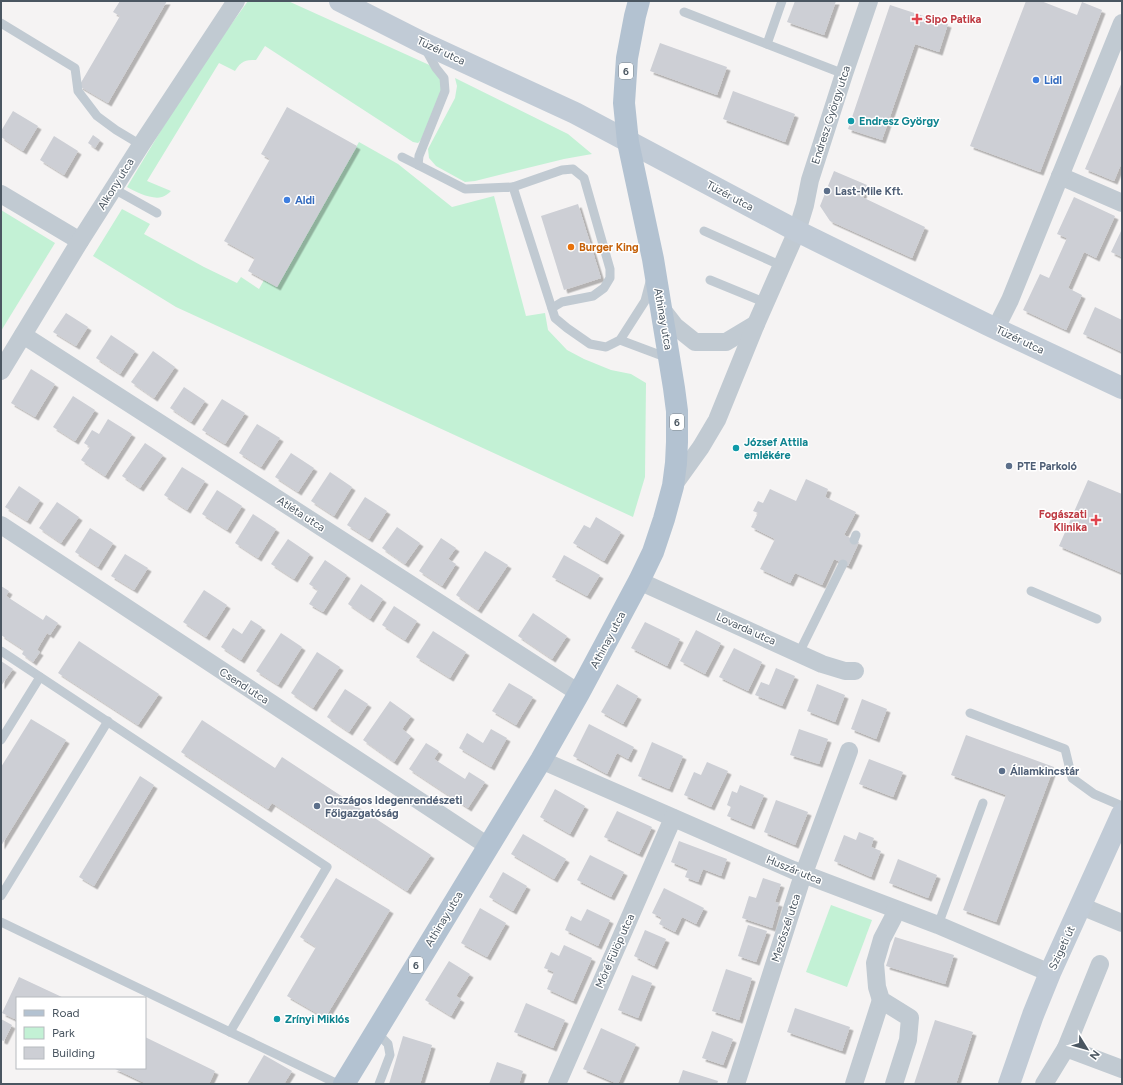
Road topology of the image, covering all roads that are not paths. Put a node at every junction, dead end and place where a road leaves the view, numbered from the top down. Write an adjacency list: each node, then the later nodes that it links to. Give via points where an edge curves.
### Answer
1 (236, 1): 14 (street, Alkony utca)
2 (340, 1): 9 (street, Tüzér utca)
3 (639, 1): 13 (main road, 6, via 627,58 624,103)
4 (782, 1): 10 (lane)
5 (869, 1): 12 (street, Endresz György utca)
6 (684, 12): 10 (lane)
7 (1, 23): 14 (lane, via 75,68 78,91 97,116)
8 (1122, 23): 11 (street)
9 (421, 42): 13 (street, Tüzér utca, via 575,113); 16 (lane, via 444,78 445,91 418,156)
10 (767, 44): 12 (lane)
11 (1117, 50): 17 (street)
12 (844, 74): 24 (street, Endresz György utca, via 810,180)
13 (628, 142): 24 (street, Tüzér utca); 26 (main road, Athinay utca / 6)
14 (141, 145): 19 (street, Alkony utca)
15 (402, 157): 16 (lane)
16 (418, 165): 18 (lane, via 465,189)
17 (1060, 176): 21 (street); 33 (street, via 1010,300)
18 (513, 187): 30 (lane); 30 (lane, via 562,170 572,170 584,178 610,268 610,278 604,288 593,296 562,302)
19 (114, 189): 22 (lane); 25 (street, Alkony utca)
20 (1, 194): 25 (street)
21 (1122, 203)
22 (157, 213)
23 (704, 231): 27 (lane)
24 (797, 231): 27 (street, Endresz György utca); 33 (street, Tüzér utca)
25 (80, 241): 34 (street, Alkony utca)
26 (653, 259): 31 (main road, Athinay utca / 6); 35 (lane, via 645,301)
27 (782, 266): 29 (street, Endresz György utca)
28 (710, 280): 29 (lane)
29 (766, 304): 32 (street, Endresz György utca)
30 (552, 308): 35 (lane, via 555,318 590,344 606,347)
31 (661, 308): 32 (street, via 674,326 695,342 726,342); 36 (main road, Athinay utca / 6)
32 (756, 324): 39 (street, Endresz György utca, via 717,420)
33 (996, 328): 38 (street, Tüzér utca)
34 (23, 335): 37 (street, Alkony utca); 49 (street, Atléta utca)
35 (620, 340): 36 (lane)
36 (670, 359): 39 (main road, Athinay utca / 6, via 678,442)
37 (1, 371)
38 (1122, 388)
39 (673, 486): 42 (main road, Athinay utca / 6, via 653,552)
40 (1, 525): 59 (street, Csend utca)
41 (843, 564): 46 (lane)
42 (639, 581): 46 (street, Lovarda utca); 49 (main road, Athinay utca / 6)
43 (1031, 591): 44 (lane)
44 (1097, 619)
45 (1, 651): 48 (lane)
46 (799, 653): 47 (street, Lovarda utca, via 822,664 845,671)
47 (855, 671)
48 (40, 677): 51 (lane); 52 (lane)
49 (579, 694): 54 (main road, Athinay utca / 6)
50 (970, 712): 56 (lane, via 1065,749 1072,778 1094,794)
51 (108, 721): 61 (lane); 70 (lane, via 327,867)
52 (1, 740)
53 (849, 751): 60 (street, Mezőszél utca)
54 (541, 760): 58 (street, Huszár utca); 59 (main road, Athinay utca / 6)
55 (983, 803): 66 (lane)
56 (1122, 806)
57 (1122, 814): 62 (street, Szigeti út)
58 (673, 818): 60 (street, Huszár utca); 77 (street, Móré Fülöp utca)
59 (488, 846): 71 (main road, Athinay utca / 6)
60 (804, 874): 63 (street, Huszár utca); 78 (street, Mezőszél utca)
61 (1, 896)
62 (1081, 906): 65 (street); 68 (street, Szigeti út)
63 (895, 910): 66 (street, Huszár utca); 69 (street, via 875,963)
64 (1, 922): 70 (lane)
65 (1122, 922)
66 (938, 925): 68 (street, Huszár utca)
67 (1100, 964): 72 (street)
68 (1050, 973): 81 (street, Szigeti út)
69 (881, 1000): 79 (street); 80 (street, via 910,1018 908,1040)
70 (230, 1032): 74 (lane)
71 (376, 1032): 75 (main road, Athinay utca / 6); 76 (lane, via 388,1044 390,1055)
72 (1066, 1048): 73 (street); 82 (street)
73 (1122, 1069)
74 (338, 1084)
75 (344, 1084)
76 (379, 1084)
77 (557, 1084)
78 (736, 1084)
79 (854, 1084)
80 (894, 1084)
81 (1009, 1084)
82 (1044, 1084)

